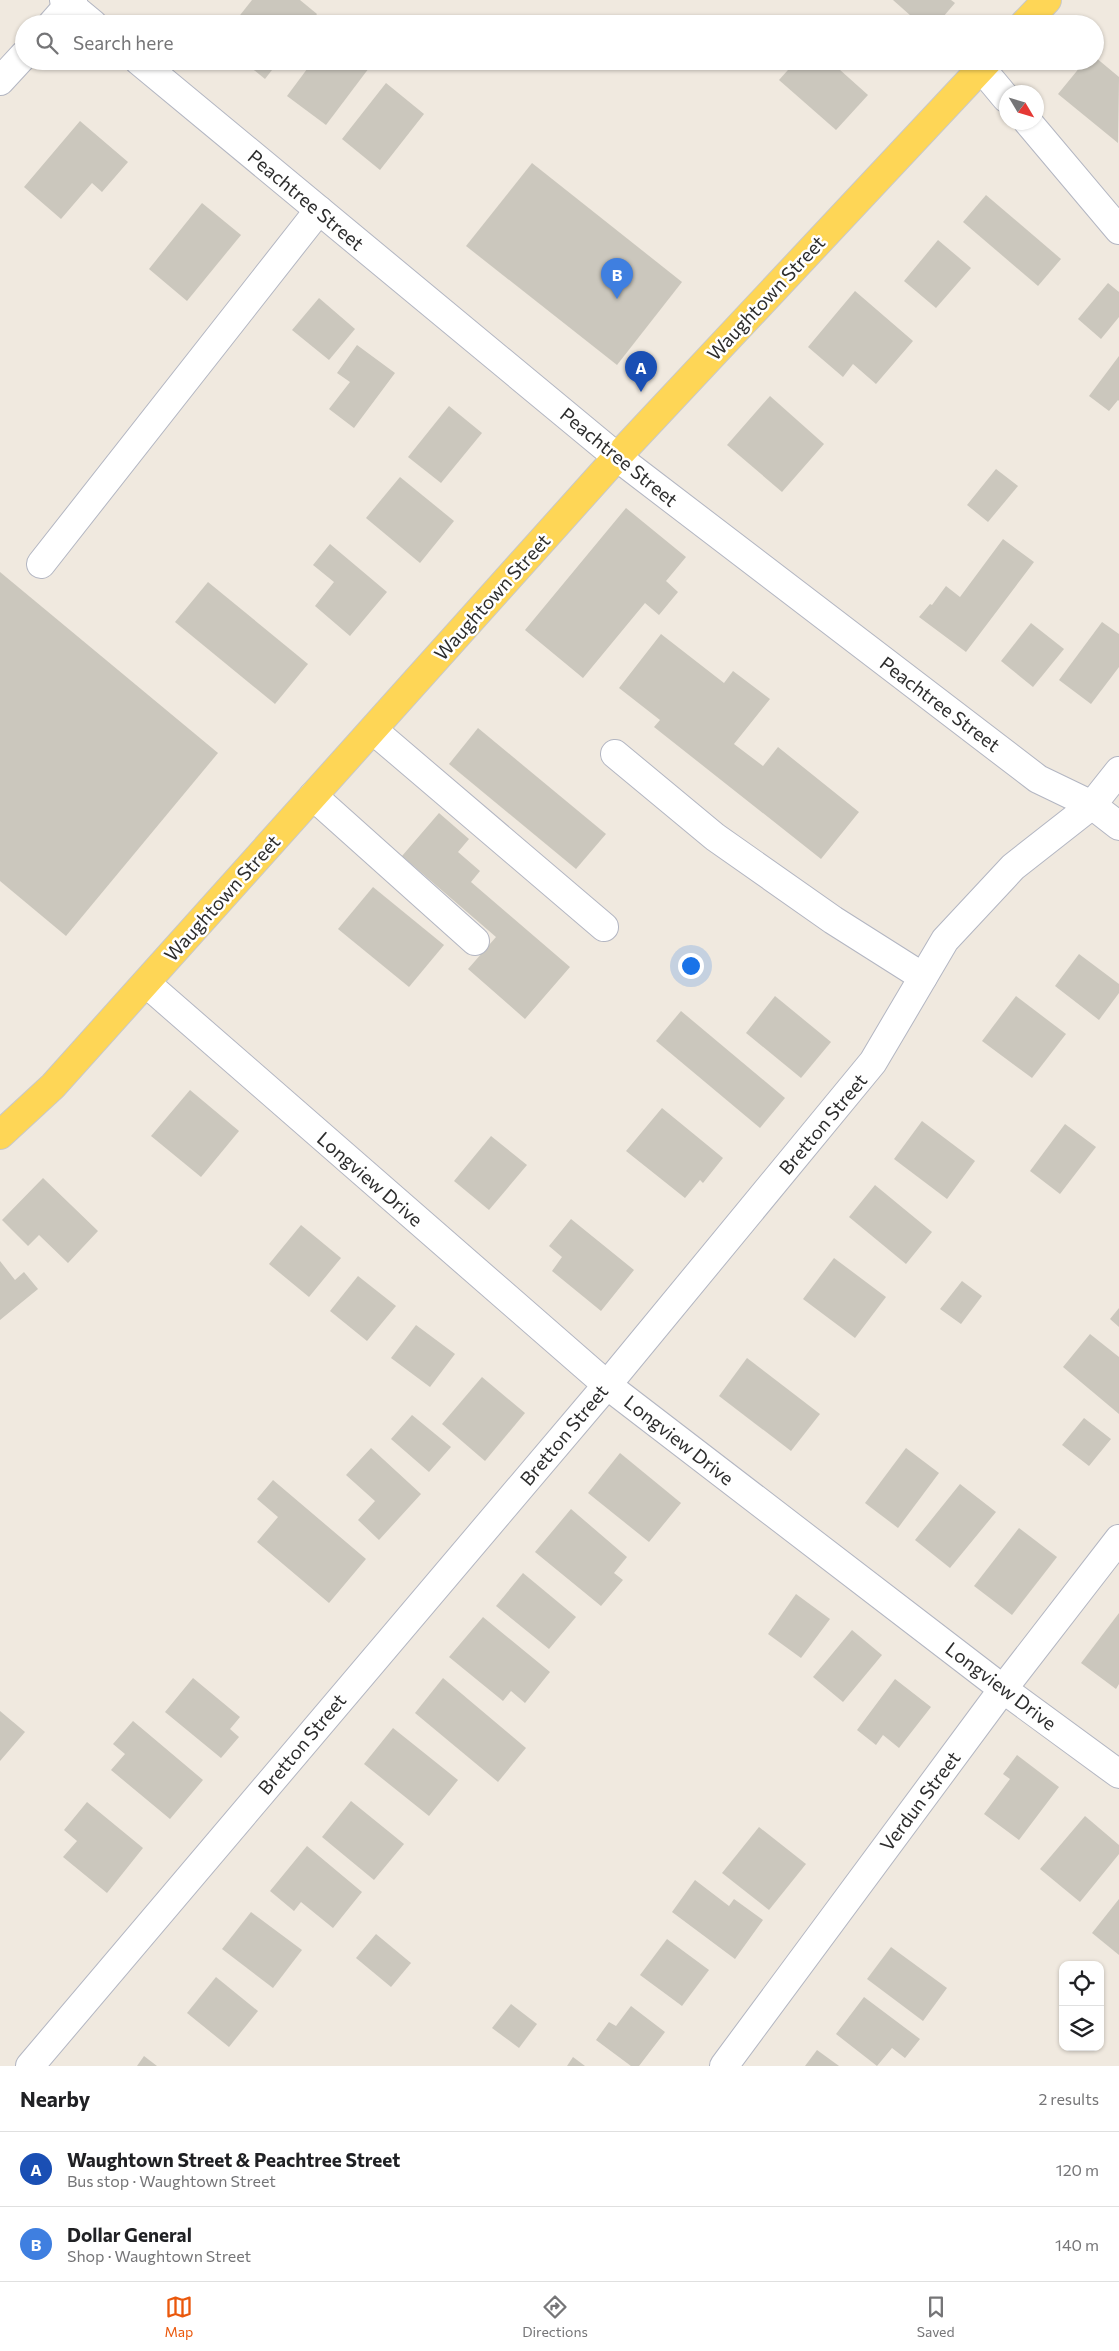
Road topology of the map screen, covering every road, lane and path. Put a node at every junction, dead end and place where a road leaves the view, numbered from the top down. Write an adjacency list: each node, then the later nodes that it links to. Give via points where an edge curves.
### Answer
1 (1047, 0): 4 (main road)
2 (65, 7): 3 (street)
3 (78, 15)
4 (1033, 15)
5 (15, 65): 9 (street)
6 (149, 70): 12 (street, Peachtree Street)
7 (980, 70): 14 (main road, Waughtown Street)
8 (988, 70): 10 (street)
9 (0, 81)
10 (999, 87)
11 (1035, 130): 13 (street)
12 (319, 210): 14 (street, Peachtree Street); 15 (street)
13 (1119, 230)
14 (617, 457): 16 (main road, Waughtown Street); 20 (street, Peachtree Street, via 1038,779)
15 (41, 564)
16 (373, 730): 19 (main road, Waughtown Street); 22 (street)
17 (615, 754): 24 (street, via 715,837 833,920)
18 (1119, 771): 20 (street, Bretton Street)
19 (313, 796): 23 (street); 25 (main road, Waughtown Street)
20 (1092, 805): 21 (street, Peachtree Street); 24 (street, Bretton Street, via 1013,867 945,940)
21 (1119, 826)
22 (604, 926)
23 (475, 941)
24 (923, 977): 27 (street, Bretton Street, via 873,1062)
25 (146, 983): 26 (main road, Waughtown Street, via 53,1086); 27 (street, Longview Drive)
26 (0, 1135)
27 (607, 1385): 29 (street, Longview Drive); 31 (street, Bretton Street)
28 (1119, 1539): 29 (street, Verdun Street)
29 (1003, 1689): 30 (street, Longview Drive); 32 (street, Verdun Street)
30 (1119, 1774)
31 (30, 2066)
32 (724, 2066)

